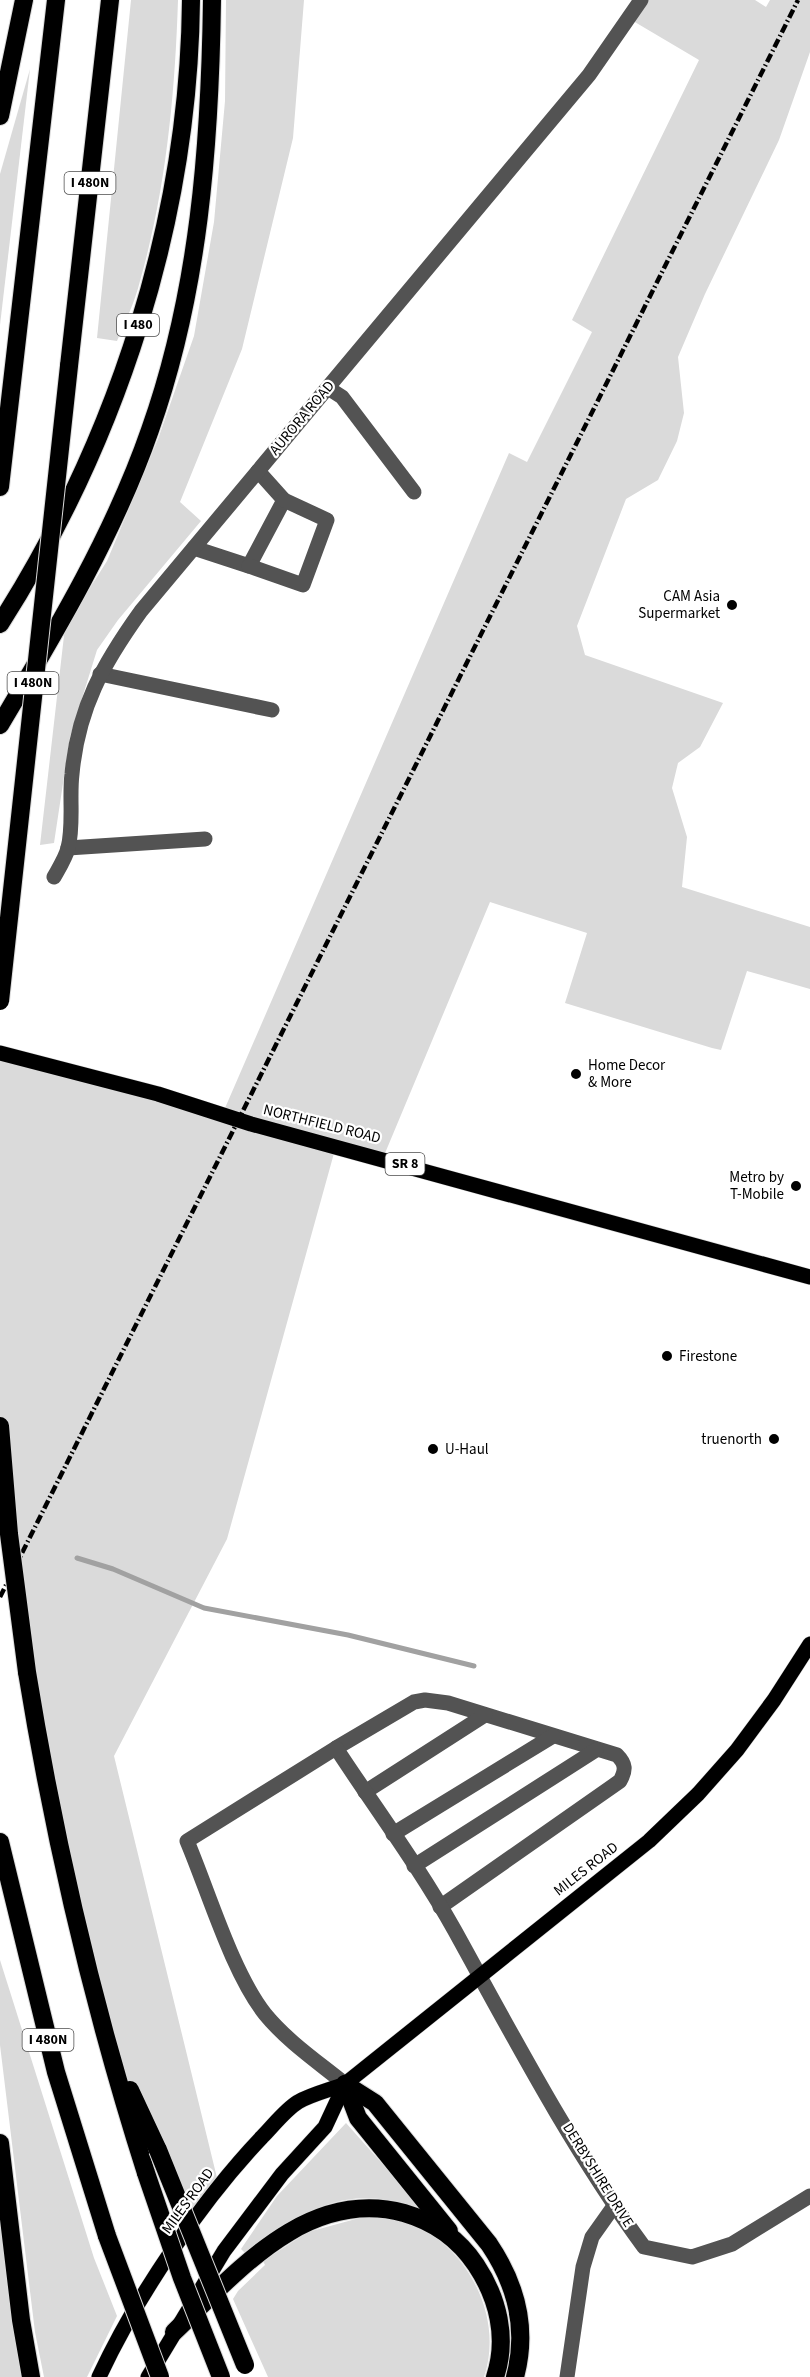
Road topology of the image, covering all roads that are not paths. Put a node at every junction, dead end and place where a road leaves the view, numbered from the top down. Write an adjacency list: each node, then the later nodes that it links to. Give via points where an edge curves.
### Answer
1 (24, 0): 7 (highway)
2 (56, 0): 10 (highway)
3 (110, 0): 22 (highway, I 480N, bridge)
4 (191, 0): 15 (highway, I 480, via 180,147 161,242 136,331 72,494)
5 (212, 0): 18 (highway, via 205,174 194,260 177,342 150,430 123,497 78,588)
6 (641, 0): 8 (street, AURORA ROAD, via 589,75)
7 (0, 116)
8 (328, 388): 9 (street, AURORA ROAD); 11 (street, via 342,397)
9 (258, 471): 12 (street); 13 (street, AURORA ROAD)
10 (0, 487)
11 (414, 492)
12 (284, 500): 14 (street); 14 (street, via 327,520 303,585)
13 (194, 548): 14 (street); 16 (street, AURORA ROAD, via 141,612)
14 (249, 566)
15 (0, 624)
16 (100, 674): 17 (street); 20 (street, AURORA ROAD, via 79,732 72,773)
17 (272, 710)
18 (0, 725)
19 (205, 839): 20 (street)
20 (68, 848): 21 (street, AURORA ROAD)
21 (54, 877)
22 (0, 1001)
23 (0, 1053): 24 (main road, NORTHFIELD ROAD / SR 8)
24 (810, 1277)
25 (0, 1426): 37 (highway, bridge, via 27,1672 58,1847)
26 (810, 1644): 36 (main road, MILES ROAD, via 756,1725 698,1794 628,1859)
27 (485, 1715): 28 (street); 29 (street, via 448,1703 414,1702); 31 (street)
28 (553, 1736): 30 (street); 32 (street)
29 (336, 1748): 31 (street, DERBYSHIRE DRIVE); 38 (street, via 187,1842 245,1984 266,2015)
30 (596, 1750): 34 (street); 35 (street, via 616,1755 624,1762 620,1781)
31 (365, 1792): 32 (street, DERBYSHIRE DRIVE)
32 (393, 1834): 34 (street, DERBYSHIRE DRIVE)
33 (0, 1842): 48 (highway, I 480N, bridge, via 56,2072 107,2236)
34 (414, 1866): 35 (street, DERBYSHIRE DRIVE)
35 (440, 1908): 36 (street, DERBYSHIRE DRIVE)
36 (479, 1977): 38 (main road, MILES ROAD); 41 (street, DERBYSHIRE DRIVE)
37 (104, 2033): 44 (highway, bridge, via 158,2150); 49 (highway, bridge, via 146,2174)
38 (345, 2084): 42 (highway, via 358,2118); 43 (main road, MILES ROAD, via 325,2127 243,2223); 46 (main road, MILES ROAD, via 297,2102 224,2180 152,2284); 51 (highway, via 375,2103 502,2264 513,2290 520,2325)
39 (0, 2143): 45 (highway)
40 (810, 2196): 41 (street, DERBYSHIRE DRIVE, via 732,2244 692,2257 644,2247)
41 (614, 2206): 52 (street, via 592,2237 583,2267)
42 (455, 2237): 43 (highway, via 411,2215 387,2210 345,2210 313,2220 251,2259); 50 (highway, via 484,2277 497,2308 501,2339)
43 (174, 2332): 47 (main road, MILES ROAD)
44 (248, 2371)
45 (31, 2377)
46 (99, 2377)
47 (148, 2377)
48 (160, 2377)
49 (221, 2377)
50 (495, 2377)
51 (515, 2377)
52 (567, 2377)

